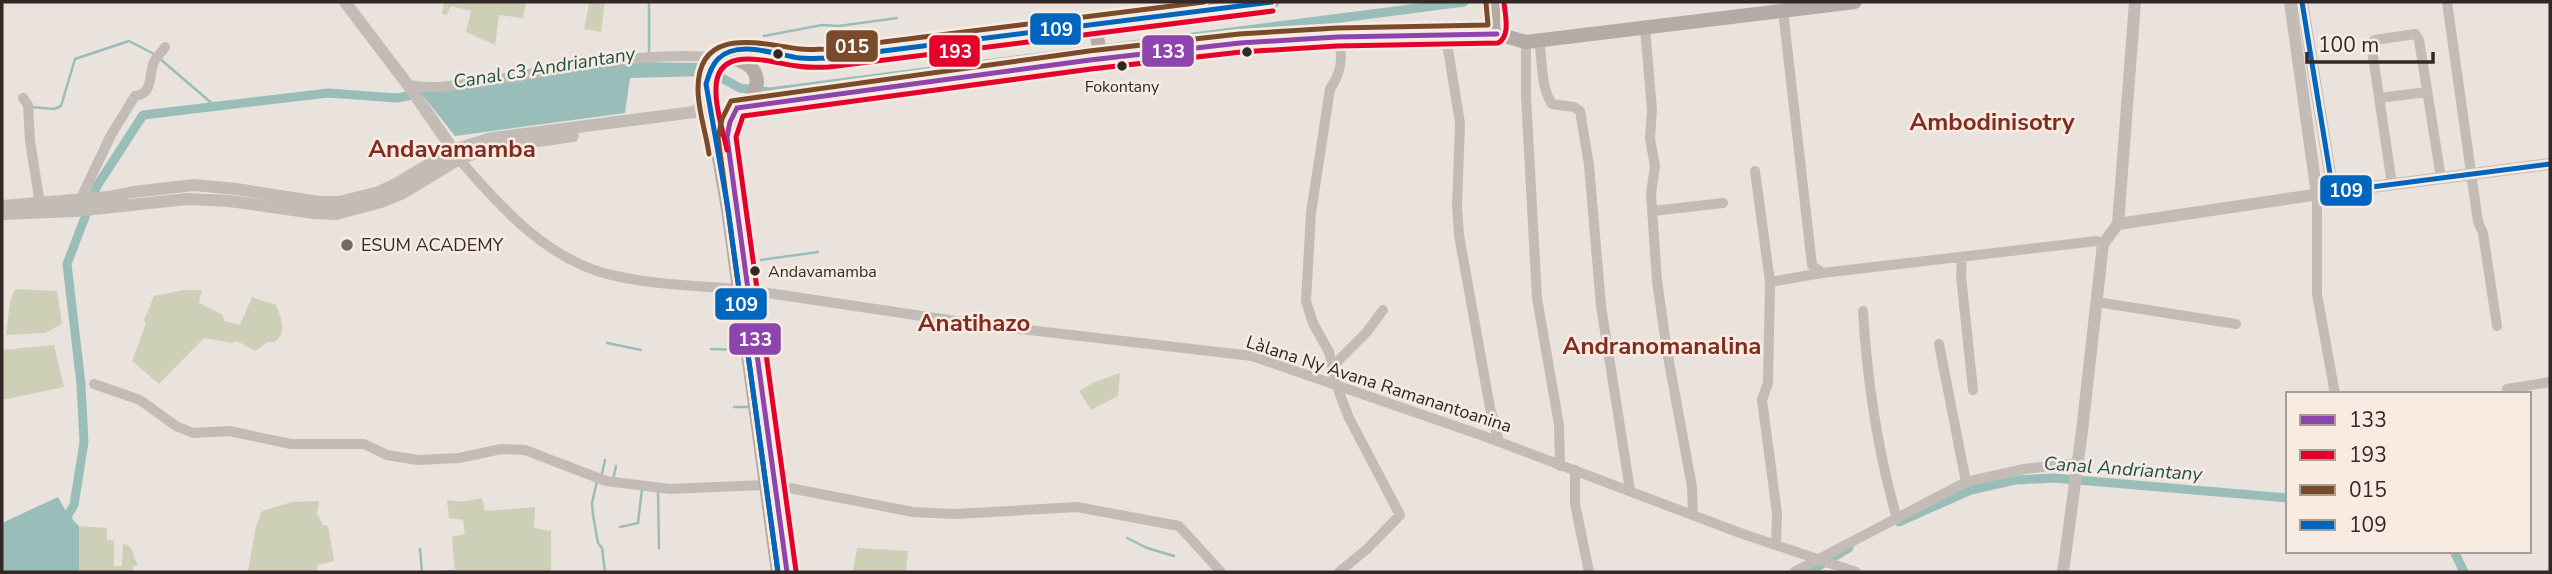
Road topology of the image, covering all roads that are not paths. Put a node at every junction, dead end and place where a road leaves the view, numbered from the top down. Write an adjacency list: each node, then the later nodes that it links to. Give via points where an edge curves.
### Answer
1 (345, 2): 20 (street, Làlana Ny Avana Ramanantoanina)
2 (1272, 2): 11 (main road)
3 (1855, 2): 9 (main road)
4 (2135, 2): 40 (street)
5 (2290, 2): 33 (street)
6 (2302, 2): 32 (street)
7 (2447, 2): 29 (street)
8 (1494, 5): 12 (main road)
9 (1783, 11): 10 (main road); 43 (street, via 1812,265)
10 (1645, 28): 15 (main road); 38 (street, via 1655,166)
11 (1091, 31): 17 (main road, via 828,58 754,49); 18 (main road, bridge)
12 (1491, 34): 13 (main road); 15 (main road)
13 (1440, 35): 14 (main road); 59 (street, via 1448,49 1460,122 1459,235)
14 (1337, 37): 18 (main road, via 1240,43); 52 (street, via 1342,50 1339,76 1330,89 1325,120 1311,212 1306,287 1312,323)
15 (1532, 41): 61 (street, via 1527,108 1537,298 1559,425); 65 (street, via 1552,104 1580,111 1601,306)
16 (161, 53): 34 (street, via 149,89 135,96 116,126)
17 (721, 56): 19 (main road, bridge); 20 (street, via 724,58 603,62); 24 (main road, bridge, via 749,64 757,76)
18 (1096, 61): 24 (main road)
19 (707, 81): 25 (main road); 26 (street, via 707,102 694,112 492,138)
20 (411, 90): 26 (street, Làlana Ny Avana Ramanantoanina)
21 (2427, 92): 23 (street); 23 (street, via 2415,34 2372,42); 30 (street)
22 (23, 98): 36 (street, via 29,105)
23 (2379, 98): 31 (street)
24 (743, 107): 25 (main road); 45 (main road, via 730,122 727,137)
25 (710, 109): 26 (street, via 671,123); 45 (main road)
26 (456, 154): 34 (street, via 397,184 340,202 194,185); 34 (street, via 401,194 336,214 187,199 95,209); 45 (street, Làlana Ny Avana Ramanantoanina, via 522,227 571,261 615,276)
27 (2550, 164): 29 (street)
28 (1755, 170): 44 (street)
29 (2470, 175): 30 (street); 50 (street)
30 (2441, 178): 31 (street)
31 (2392, 184): 32 (street)
32 (2333, 192): 33 (street)
33 (2317, 195): 40 (street); 58 (street, via 2317,294)
34 (79, 203): 36 (street); 39 (street)
35 (1723, 203): 38 (street)
36 (40, 204): 37 (street)
37 (2, 206)
38 (1653, 211): 66 (street, via 1657,281)
39 (2, 214)
40 (2118, 224): 41 (street)
41 (2103, 244): 42 (street, via 2097,241); 46 (street)
42 (1962, 258): 43 (street); 57 (street)
43 (1822, 273): 44 (street)
44 (1770, 282): 68 (street, via 1768,383 1762,400 1777,513)
45 (743, 290): 55 (street, Làlana Ny Avana Ramanantoanina, via 969,323 1252,356); 64 (main road)
46 (2097, 302): 49 (street); 60 (street)
47 (1383, 310): 52 (street)
48 (1863, 311): 67 (street, via 1865,351)
49 (2236, 324)
50 (2497, 326)
51 (1939, 344): 63 (street)
52 (1333, 366): 55 (street)
53 (2550, 382): 56 (street)
54 (93, 384): 64 (street, via 140,400 193,433 229,432 291,444 364,444 418,460 525,450 606,481 670,489)
55 (1336, 384): 59 (street, Làlana Ny Avana Ramanantoanina); 73 (street, via 1400,515)
56 (2507, 389)
57 (1973, 390)
58 (2334, 392)
59 (1499, 441): 61 (street, Làlana Ny Avana Ramanantoanina)
60 (2077, 463): 63 (street); 77 (street)
61 (1560, 466): 62 (street, Làlana Ny Avana Ramanantoanina)
62 (1574, 470): 65 (street, Làlana Ny Avana Ramanantoanina); 74 (street, via 1575,504)
63 (1966, 482): 67 (street)
64 (770, 485): 70 (main road); 71 (main road); 72 (street, via 913,512 1077,507 1164,523 1179,526)
65 (1630, 490): 66 (street, Làlana Ny Avana Ramanantoanina)
66 (1693, 514): 68 (street, Làlana Ny Avana Ramanantoanina)
67 (1897, 519): 69 (street)
68 (1776, 545): 69 (street, Làlana Ny Avana Ramanantoanina)
69 (1821, 560): 75 (street); 76 (street, Làlana Ny Avana Ramanantoanina)
70 (778, 572)
71 (787, 572)
72 (1221, 572)
73 (1339, 572)
74 (1589, 572)
75 (1794, 572)
76 (1856, 572)
77 (2063, 572)

